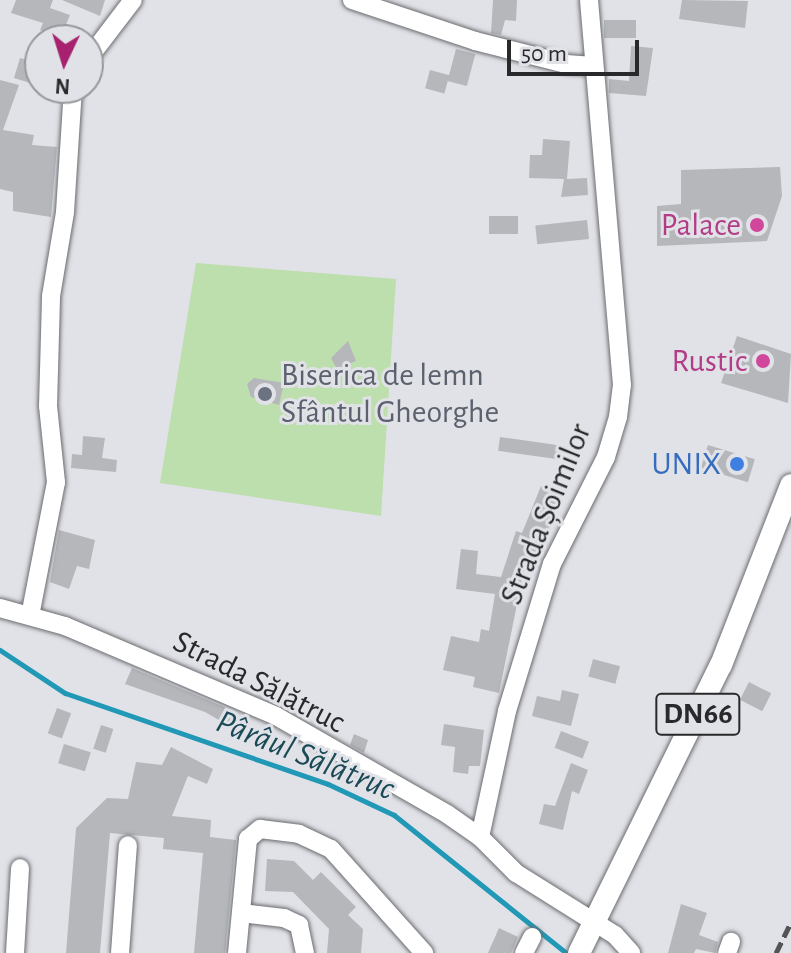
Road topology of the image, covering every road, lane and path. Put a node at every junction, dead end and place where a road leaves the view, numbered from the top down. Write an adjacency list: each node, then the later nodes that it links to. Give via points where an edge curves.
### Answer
1 (133, 0): 4 (street)
2 (352, 0): 5 (street, via 475,41)
3 (589, 0): 5 (street, Strada Șoimilor)
4 (104, 38)
5 (594, 66): 10 (street, Strada Șoimilor, via 622,385 618,417 606,457 548,577 507,711)
6 (72, 104): 9 (street, via 65,212 51,296 48,406 56,482)
7 (791, 485): 14 (main road, DN66, via 721,665)
8 (0, 608): 9 (street, Strada Sălătruc)
9 (30, 616): 10 (street, Strada Sălătruc, via 165,666 276,716)
10 (480, 837): 14 (street, Strada Sălătruc)
11 (128, 845): 16 (street)
12 (20, 868): 15 (street)
13 (241, 913): 17 (street); 18 (street, via 299,925); 19 (street, via 252,832 299,834 331,849)
14 (587, 936): 20 (street, Strada Sălătruc)
15 (15, 953)
16 (120, 953)
17 (237, 953)
18 (305, 953)
19 (424, 953)
20 (631, 953)

